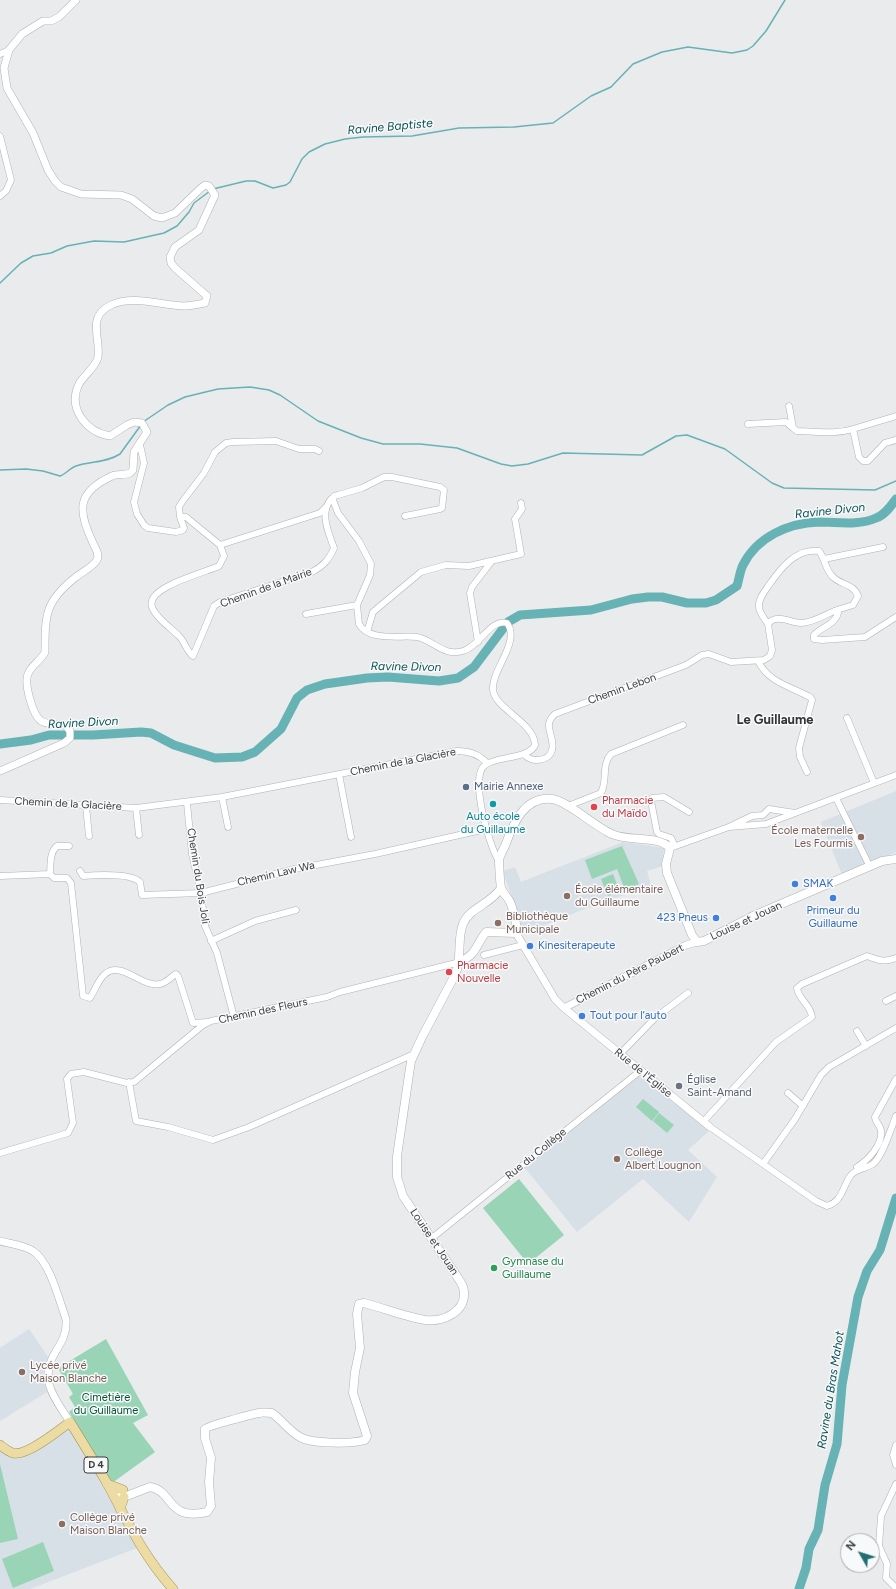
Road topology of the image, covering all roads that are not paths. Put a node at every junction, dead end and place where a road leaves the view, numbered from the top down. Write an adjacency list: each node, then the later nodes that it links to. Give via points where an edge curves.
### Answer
1 (76, 0): 2 (street, via 59,17 31,28 14,42)
2 (9, 50): 3 (street); 12 (street, via 4,68 7,88 34,133 48,170 61,187 81,194 132,199 154,216 162,218 175,213 205,185 209,186 215,195 199,230 175,247 170,257 171,264 207,296 205,303 185,306 119,302 104,309 95,327 98,356 77,390 80,417 86,426 95,432 110,436 127,424 140,422 147,432)
3 (0, 54)
4 (0, 136): 5 (street, via 11,180 10,186)
5 (0, 196)
6 (789, 406): 9 (street)
7 (896, 416): 10 (street)
8 (748, 424): 9 (street, via 786,422)
9 (793, 428): 10 (street, via 796,431 834,433)
10 (853, 429): 11 (street, via 859,457 863,461 868,461 885,443)
11 (896, 440)
12 (140, 445): 18 (street, via 144,463 134,502 137,514 148,528 176,532 184,528); 35 (street, via 134,452 133,470 130,473 110,477 84,498 82,508 98,552 98,559 66,584 55,597 45,618 45,652 28,673 30,702 37,716 46,723 65,725 70,731 70,738)
13 (319, 451): 18 (street, via 299,449 276,441 226,444 215,452 204,473 182,502)
14 (333, 500): 16 (street, via 329,501); 17 (street, via 334,496 362,488 384,477 440,487 444,490 442,508); 23 (street, via 338,513 359,541 371,564 370,575)
15 (521, 503): 22 (street, via 522,508 515,519 521,554)
16 (327, 506): 19 (street, via 320,513); 19 (street, Chemin de la Mairie, via 326,530 334,548 331,557 323,566 214,606 193,656 180,636 155,612 151,601 156,593 188,577 206,573 219,566 224,556)
17 (405, 516)
18 (180, 517): 19 (street, via 186,517)
19 (220, 545)
20 (883, 547): 21 (street)
21 (824, 559): 24 (street, via 833,577 856,591 858,596 853,605); 27 (street, via 819,551 813,550 798,555 785,564 760,600 759,608)
22 (491, 562): 28 (street, via 469,566 446,565 421,572 374,612); 29 (street, via 470,593)
23 (357, 605): 25 (street); 28 (street, via 359,624)
24 (837, 610): 26 (street, via 834,622 819,630 814,639 865,636); 27 (street, via 810,622 801,623 778,618)
25 (306, 614)
26 (896, 616)
27 (768, 624): 30 (street, via 772,650 770,656)
28 (367, 632): 29 (street, via 419,638 454,653 468,650)
29 (478, 642): 33 (street, via 493,625 500,622 507,623 511,631 506,654 495,675 493,692 532,735 534,748)
30 (758, 661): 33 (street, Chemin Lebon, via 731,662 718,656 702,655 686,665 555,714 548,725 553,748 550,755 538,760 530,759); 36 (street, via 762,670 780,684 805,694 812,700 799,748)
31 (847, 718): 39 (street)
32 (683, 725): 45 (street, via 611,754 606,763 604,788 601,793)
33 (524, 754): 34 (street)
34 (487, 763): 37 (street, Chemin de la Glacière, via 475,754 457,751); 51 (street, via 480,773 480,796)
35 (0, 771)
36 (807, 772)
37 (339, 774): 40 (street, Chemin de la Glacière); 54 (street, Chemin de la Glacière)
38 (896, 775): 39 (street)
39 (874, 783): 41 (street)
40 (222, 797): 43 (street, Chemin de la Glacière); 49 (street)
41 (836, 798): 48 (street); 59 (street)
42 (0, 800): 44 (street, Chemin de la Glacière)
43 (187, 803): 46 (street, Chemin de la Glacière); 64 (street, Chemin du Bois Joli, via 192,854)
44 (86, 806): 46 (street, Chemin de la Glacière); 52 (street)
45 (568, 806): 56 (main road, via 614,835 628,839 659,840); 58 (main road, via 553,799 544,800 521,812 512,824)
46 (136, 808): 53 (street, Chemin de la Glacière)
47 (690, 812): 56 (street, via 664,797 652,798 657,832 671,838 673,842)
48 (795, 813): 50 (street, via 766,824); 50 (street, via 770,809 763,815 744,819)
49 (228, 827)
50 (729, 827): 56 (street)
51 (486, 829): 58 (street, via 493,852); 64 (street, Chemin Law Wa, via 295,869)
52 (89, 836)
53 (139, 836)
54 (351, 837)
55 (69, 846): 61 (street, via 57,846 54,849 51,854)
56 (670, 848): 68 (main road, Louise et Jouan, via 666,864 667,873)
57 (896, 859): 59 (main road, Louise et Jouan)
58 (499, 861): 63 (main road)
59 (870, 866): 68 (main road, Louise et Jouan)
60 (80, 871): 64 (street, Chemin Law Wa, via 83,876 134,878 140,882 142,895)
61 (50, 874): 62 (street); 78 (street, via 54,878 68,878 71,883 83,996 90,998 100,978 109,971 119,970 156,984 166,982 176,974 183,985 193,1023)
62 (0, 876)
63 (501, 888): 66 (main road, via 510,901 518,929); 72 (main road, Louise et Jouan, via 463,924)
64 (201, 893): 67 (street, Chemin du Bois Joli, via 205,926)
65 (296, 910): 67 (street, via 255,921)
66 (516, 933): 69 (street, Rue de l'Église); 72 (main road, via 486,932 476,952)
67 (211, 941): 77 (street, Chemin du Bois Joli, via 217,953)
68 (697, 942): 76 (street, Chemin du Père Paubert, via 686,945)
69 (523, 945): 70 (street); 76 (street, Rue de l'Église, via 555,999)
70 (484, 955)
71 (896, 958): 90 (street, via 885,962 867,956 797,988 812,1011 812,1017 776,1042)
72 (460, 962): 77 (street, Chemin des Fleurs, via 327,997); 82 (main road, Louise et Jouan)
73 (688, 993): 83 (street, via 655,1018)
74 (896, 996): 75 (street)
75 (886, 1001)
76 (564, 1008): 83 (street, Rue de l'Église)
77 (234, 1017): 78 (street, Chemin des Fleurs)
78 (211, 1021): 86 (street, Chemin des Fleurs, via 134,1082)
79 (896, 1028): 81 (street)
80 (857, 1031): 81 (street)
81 (866, 1046): 88 (street, via 821,1074)
82 (415, 1053): 86 (street, via 256,1124 213,1140 136,1121); 95 (main road, Louise et Jouan, via 411,1061 401,1128 397,1177 403,1196)
83 (620, 1054): 84 (street, Rue de l'Église)
84 (640, 1071): 90 (street, Rue de l'Église); 95 (street, Rue du Collège)
85 (896, 1079): 94 (street, via 875,1117 882,1131 881,1137 866,1161 856,1168)
86 (129, 1082): 92 (street, via 84,1072 71,1074 68,1079 73,1123 68,1133)
87 (788, 1093): 88 (street)
88 (803, 1106): 93 (street)
89 (896, 1116): 94 (street, via 877,1160 857,1170)
90 (703, 1122): 91 (street, Rue de l'Église)
91 (710, 1127): 93 (street, Rue de l'Église)
92 (0, 1153)
93 (763, 1164): 94 (street, Rue de l'Église, via 827,1206 834,1204 842,1195)
94 (850, 1177)
95 (432, 1238): 103 (main road, Louise et Jouan, via 460,1281 464,1293 458,1310 449,1316 428,1320 364,1303 358,1304 360,1348 354,1372 353,1393 367,1436 365,1440 319,1441 302,1438 272,1413 260,1412 225,1423 212,1424 205,1429 211,1458 210,1506 207,1512 186,1514 153,1487)
96 (0, 1242): 97 (street, via 33,1251 42,1260 51,1278 66,1324 64,1339 49,1364 47,1373 52,1393)
97 (70, 1422): 98 (main road, via 20,1453 14,1454); 101 (main road, D 4)
98 (0, 1445)
99 (896, 1445): 100 (street, via 893,1455)
100 (896, 1465)
101 (107, 1484): 103 (main road); 104 (main road, D 4)
102 (896, 1484): 106 (street, via 881,1516 880,1546 887,1564 886,1578)
103 (124, 1494): 104 (main road, Louise et Jouan); 105 (main road)
104 (114, 1496): 105 (main road, D 4)
105 (120, 1509): 107 (main road, D 4, via 143,1552)
106 (896, 1588)
107 (173, 1589)

